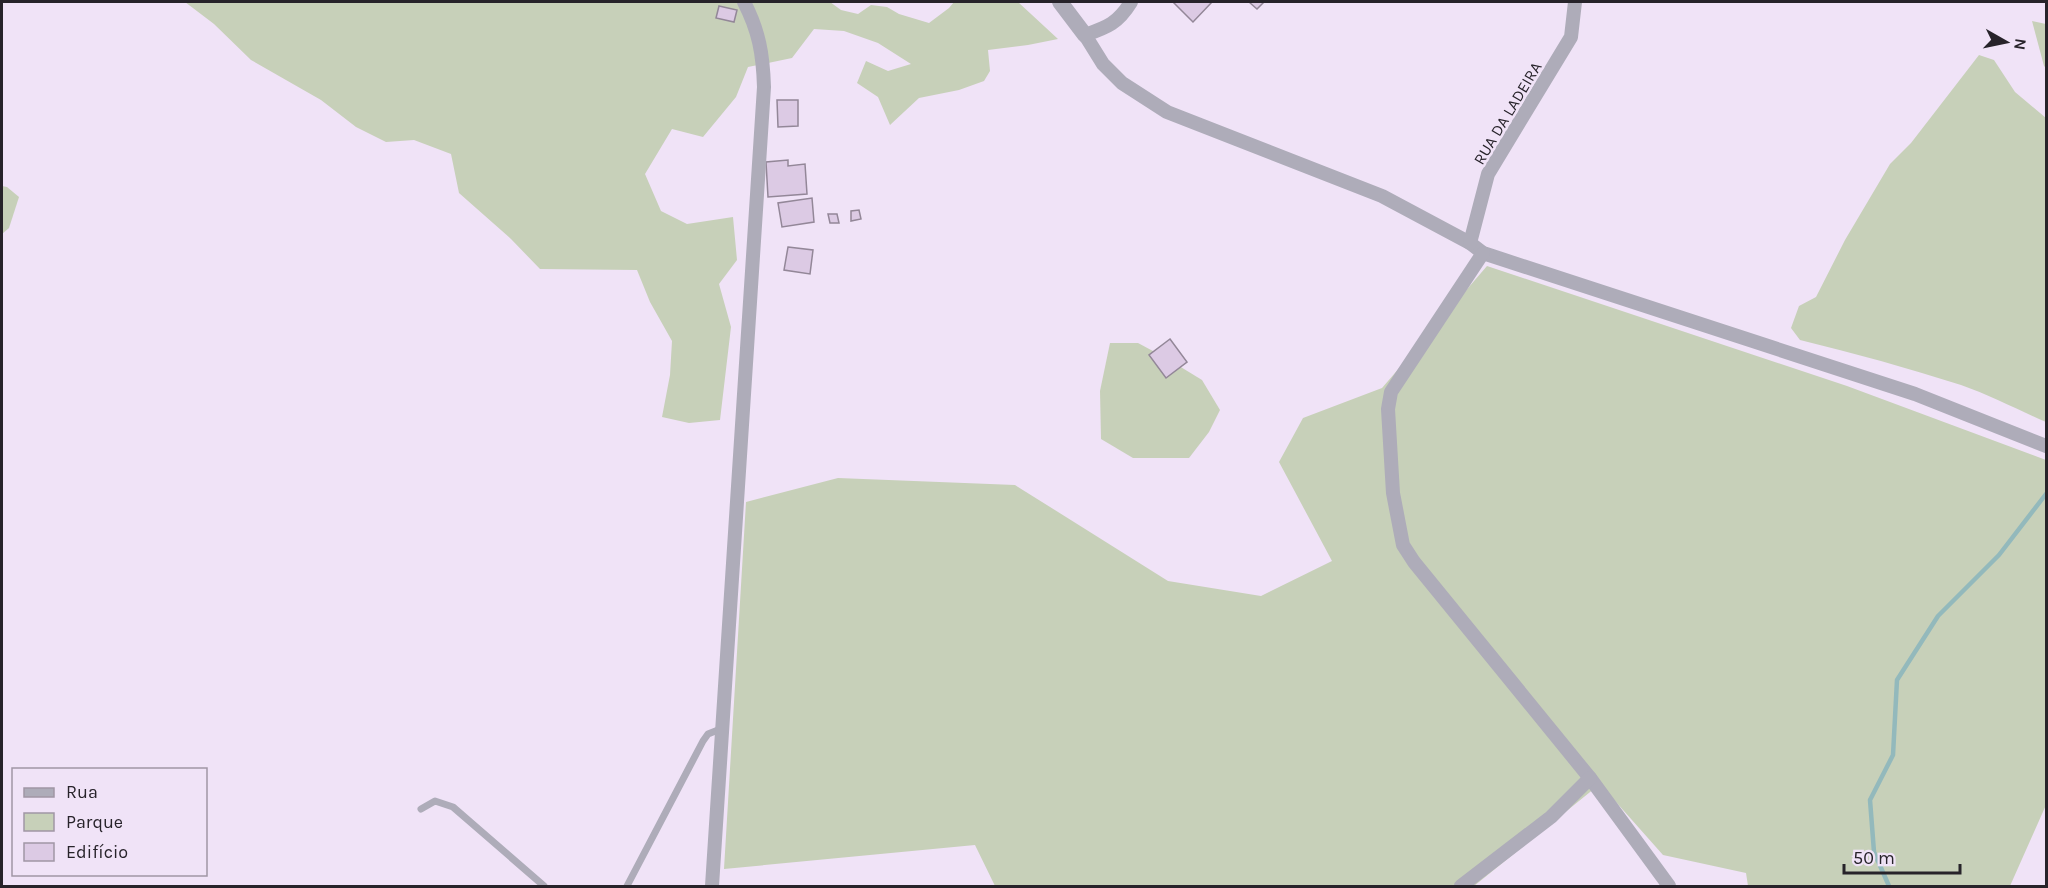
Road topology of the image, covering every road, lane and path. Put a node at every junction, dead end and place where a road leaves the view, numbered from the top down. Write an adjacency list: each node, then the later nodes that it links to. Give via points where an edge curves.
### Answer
1 (744, 2): 9 (street, via 757,28 764,87)
2 (1060, 2): 5 (street)
3 (1131, 2): 5 (street, via 1116,22)
4 (1575, 2): 6 (street, RUA DA LADEIRA, via 1571,37 1488,174)
5 (1084, 35): 6 (street, via 1102,64 1122,83 1167,112 1382,196)
6 (1470, 243): 7 (street)
7 (1483, 253): 8 (street, via 1916,394); 10 (street, via 1391,392 1388,409 1393,493 1403,545)
8 (2046, 446)
9 (723, 728): 13 (lane, via 708,734 703,741); 14 (street)
10 (1590, 778): 15 (street, via 1551,816); 16 (street)
11 (421, 809): 12 (lane, via 435,801 453,807)
12 (544, 886)
13 (627, 886)
14 (712, 886)
15 (1461, 886)
16 (1669, 886)

